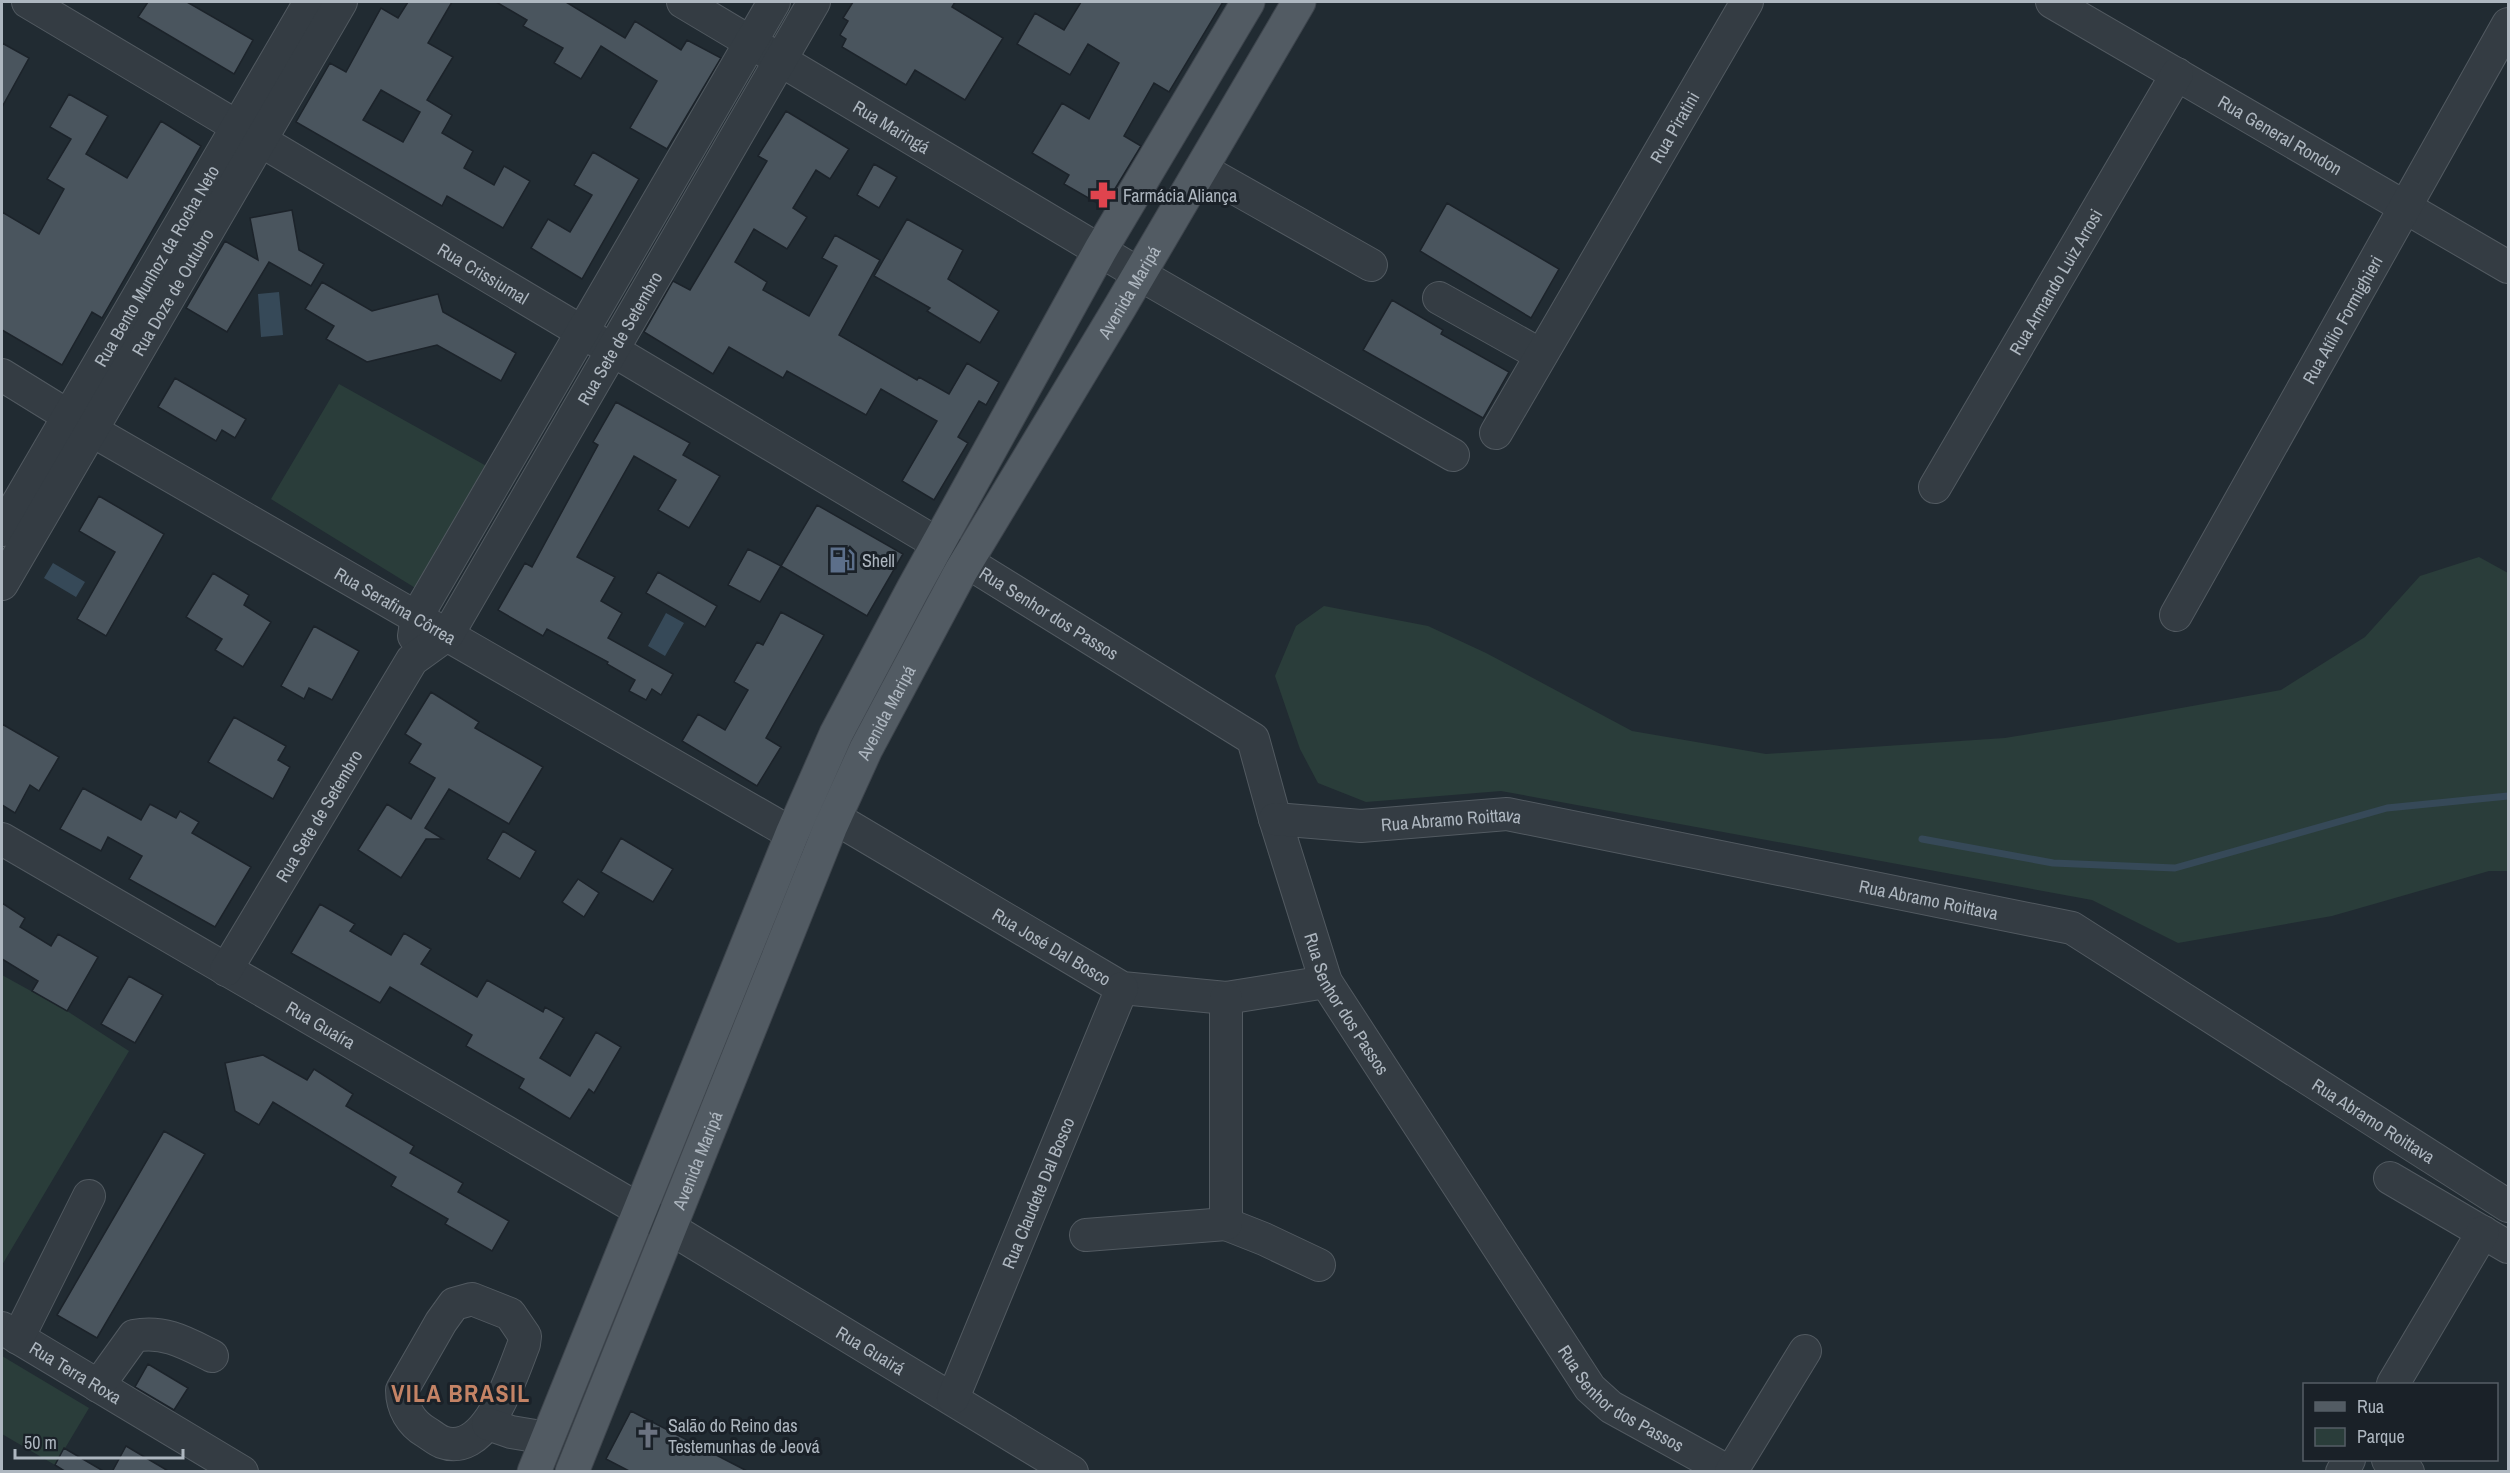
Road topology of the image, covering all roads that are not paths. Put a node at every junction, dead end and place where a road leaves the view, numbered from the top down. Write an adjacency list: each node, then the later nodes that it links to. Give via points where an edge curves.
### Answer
1 (28, 2): 15 (street, Rua Crissiumal)
2 (310, 2): 15 (street, Rua Bento Munhoz da Rocha Neto)
3 (341, 2): 15 (street)
4 (683, 2): 12 (street, Rua Maringá)
5 (774, 2): 12 (street, Rua Sete de Setembro)
6 (814, 2): 13 (street, Rua Sete de Setembro)
7 (1248, 2): 18 (main road, Avenida Maripá)
8 (1299, 2): 16 (main road, Avenida Maripá)
9 (1747, 2): 25 (street, Rua Piratini)
10 (2052, 2): 14 (street, Rua General Rondon)
11 (2508, 24): 17 (street, Rua Atílio Formighieri)
12 (750, 42): 13 (street, Rua Maringá); 23 (street, Rua Sete de Setembro)
13 (780, 59): 18 (street, Rua Maringá); 24 (street, Rua Sete de Setembro)
14 (2177, 74): 17 (street, Rua General Rondon); 30 (street, Rua Armando Luiz Arrosi)
15 (249, 134): 23 (street, Rua Crissiumal); 27 (street, Rua Bento Munhoz da Rocha Neto)
16 (1201, 169): 19 (street); 21 (main road, Avenida Maripá)
17 (2406, 207): 20 (street, Rua General Rondon); 35 (street, Rua Atílio Formighieri)
18 (1101, 250): 21 (main road, via 1103,266 1117,274); 32 (main road, Avenida Maripá)
19 (1371, 266)
20 (2508, 267)
21 (1139, 274): 29 (street); 33 (main road, Avenida Maripá)
22 (1439, 298): 25 (street)
23 (582, 332): 24 (street, Rua Crissiumal); 36 (street, Rua Sete de Setembro)
24 (613, 351): 32 (street, Rua Crissiumal); 37 (street, Rua Sete de Setembro)
25 (1541, 355): 28 (street, Rua Piratini)
26 (2, 375): 27 (street, Rua Serafina Côrrea)
27 (80, 423): 31 (street, Rua Bento Munhoz da Rocha Neto); 34 (street); 36 (street, Rua Serafina Côrrea)
28 (1496, 433)
29 (1453, 455)
30 (1935, 487)
31 (2, 530)
32 (938, 545): 33 (main road, via 941,569 950,573); 33 (main road, via 955,535 967,542); 39 (main road, Avenida Maripá, via 836,734)
33 (967, 563): 40 (main road, Avenida Maripá, via 866,749); 41 (street, Rua Senhor dos Passos, via 1253,739)
34 (2, 584)
35 (2176, 615)
36 (417, 616): 37 (street, Rua Serafina Côrrea); 38 (street, Rua Sete de Setembro)
37 (448, 634): 38 (street, Rua Sete de Setembro); 43 (street, Rua Serafina Côrrea)
38 (412, 660): 45 (street, Rua Sete de Setembro)
39 (807, 802): 40 (main road, via 811,814 822,820); 43 (main road, Avenida Maripá)
40 (835, 818): 44 (main road, Avenida Maripá); 47 (street, Rua José Dal Bosco)
41 (1275, 819): 46 (street, Rua Senhor dos Passos); 51 (street, Rua Abramo Roittava, via 1361,826 1507,814 2072,928)
42 (2, 839): 45 (street, Rua Guaíra)
43 (787, 847): 44 (main road, via 796,856); 52 (main road, Avenida Maripá)
44 (816, 864): 54 (main road, Avenida Maripá)
45 (226, 970): 52 (street, Rua Guaíra)
46 (1326, 982): 48 (street, Rua José Dal Bosco); 71 (street, Rua Senhor dos Passos, via 1590,1388 1611,1407)
47 (1122, 988): 48 (street, Rua José Dal Bosco); 63 (street, Rua Claudete Dal Bosco)
48 (1226, 998): 53 (street)
49 (2390, 1178): 56 (street)
50 (89, 1197): 58 (street)
51 (2508, 1206)
52 (640, 1210): 54 (street, Rua Guaíra); 65 (main road, Avenida Maripá)
53 (1227, 1224): 55 (street); 57 (street)
54 (669, 1228): 63 (street, Rua Guairá); 67 (main road, Avenida Maripá)
55 (1086, 1234)
56 (2496, 1239): 61 (street)
57 (1319, 1265)
58 (10, 1333): 62 (street, Rua Terra Roxa)
59 (1805, 1351): 71 (street)
60 (212, 1356): 62 (street, via 152,1332 134,1336)
61 (2394, 1383)
62 (98, 1386): 68 (street, Rua Terra Roxa)
63 (953, 1398): 70 (street, Rua Guairá)
64 (488, 1424): 64 (street, via 525,1336 510,1314 472,1299 454,1304 441,1322 402,1390 402,1399 415,1425 443,1443 473,1439); 65 (street)
65 (547, 1438): 67 (main road, via 552,1447); 69 (main road, Avenida Maripá)
66 (2390, 1461): 72 (street)
67 (577, 1462)
68 (242, 1472)
69 (534, 1472)
70 (1072, 1472)
71 (1730, 1472)
72 (2408, 1472)

